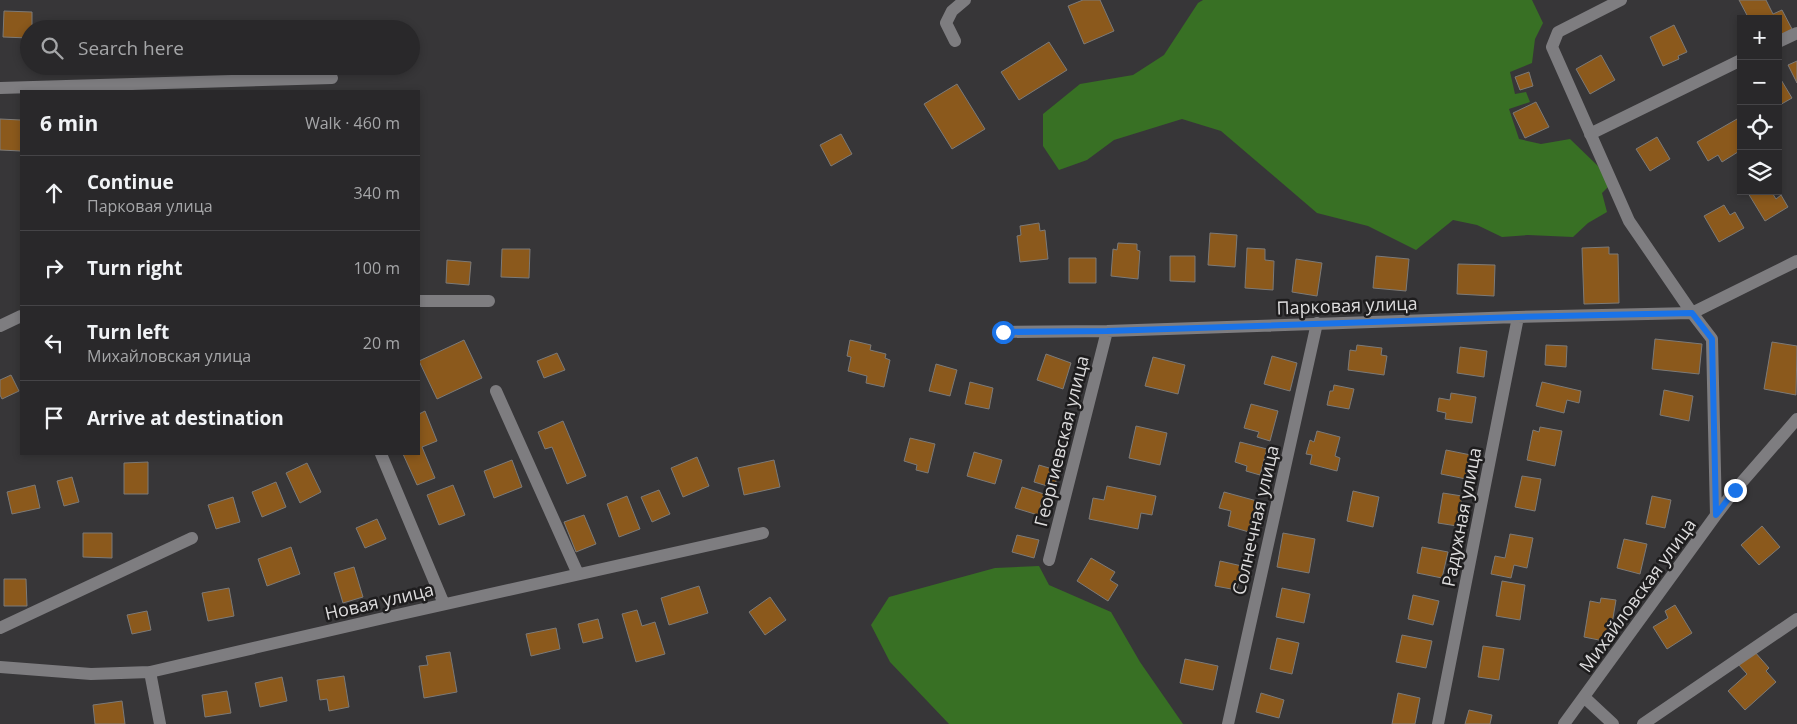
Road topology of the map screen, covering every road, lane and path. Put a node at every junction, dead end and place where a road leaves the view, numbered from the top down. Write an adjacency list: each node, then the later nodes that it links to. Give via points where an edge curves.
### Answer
1 (965, 0): 5 (street, via 952,11 946,23)
2 (1621, 0): 10 (street, via 1558,32 1552,47)
3 (1797, 33): 4 (street)
4 (1782, 40)
5 (956, 41)
6 (1737, 62): 10 (street)
7 (332, 78): 8 (street)
8 (182, 87): 9 (street)
9 (0, 88)
10 (1590, 134): 14 (street, via 1628,221)
11 (1797, 261): 14 (street)
12 (420, 301): 13 (street)
13 (490, 301)
14 (1692, 313): 16 (street, Парковая улица); 24 (street, via 1712,339)
15 (20, 316): 18 (street)
16 (1518, 317): 17 (street, Парковая улица); 37 (street, Радужная улица)
17 (1317, 323): 19 (street, Парковая улица); 36 (street, Солнечная улица)
18 (0, 326)
19 (1107, 331): 20 (street, Парковая улица); 27 (street, Георгиевская улица)
20 (1003, 332)
21 (496, 391): 28 (street)
22 (1797, 419): 24 (street, Михайловская улица)
23 (381, 455): 29 (street)
24 (1716, 515): 34 (street, Михайловская улица)
25 (763, 533): 28 (street, Новая улица)
26 (192, 538): 31 (street)
27 (1049, 560)
28 (578, 574): 29 (street, Новая улица)
29 (444, 604): 33 (street, Новая улица)
30 (1797, 619): 40 (street)
31 (0, 628)
32 (0, 667): 33 (street, Новая улица, via 92,674)
33 (150, 672): 35 (street)
34 (1584, 697): 38 (street, Михайловская улица); 39 (street)
35 (160, 724)
36 (1228, 724)
37 (1438, 724)
38 (1564, 724)
39 (1613, 724)
40 (1643, 724)

